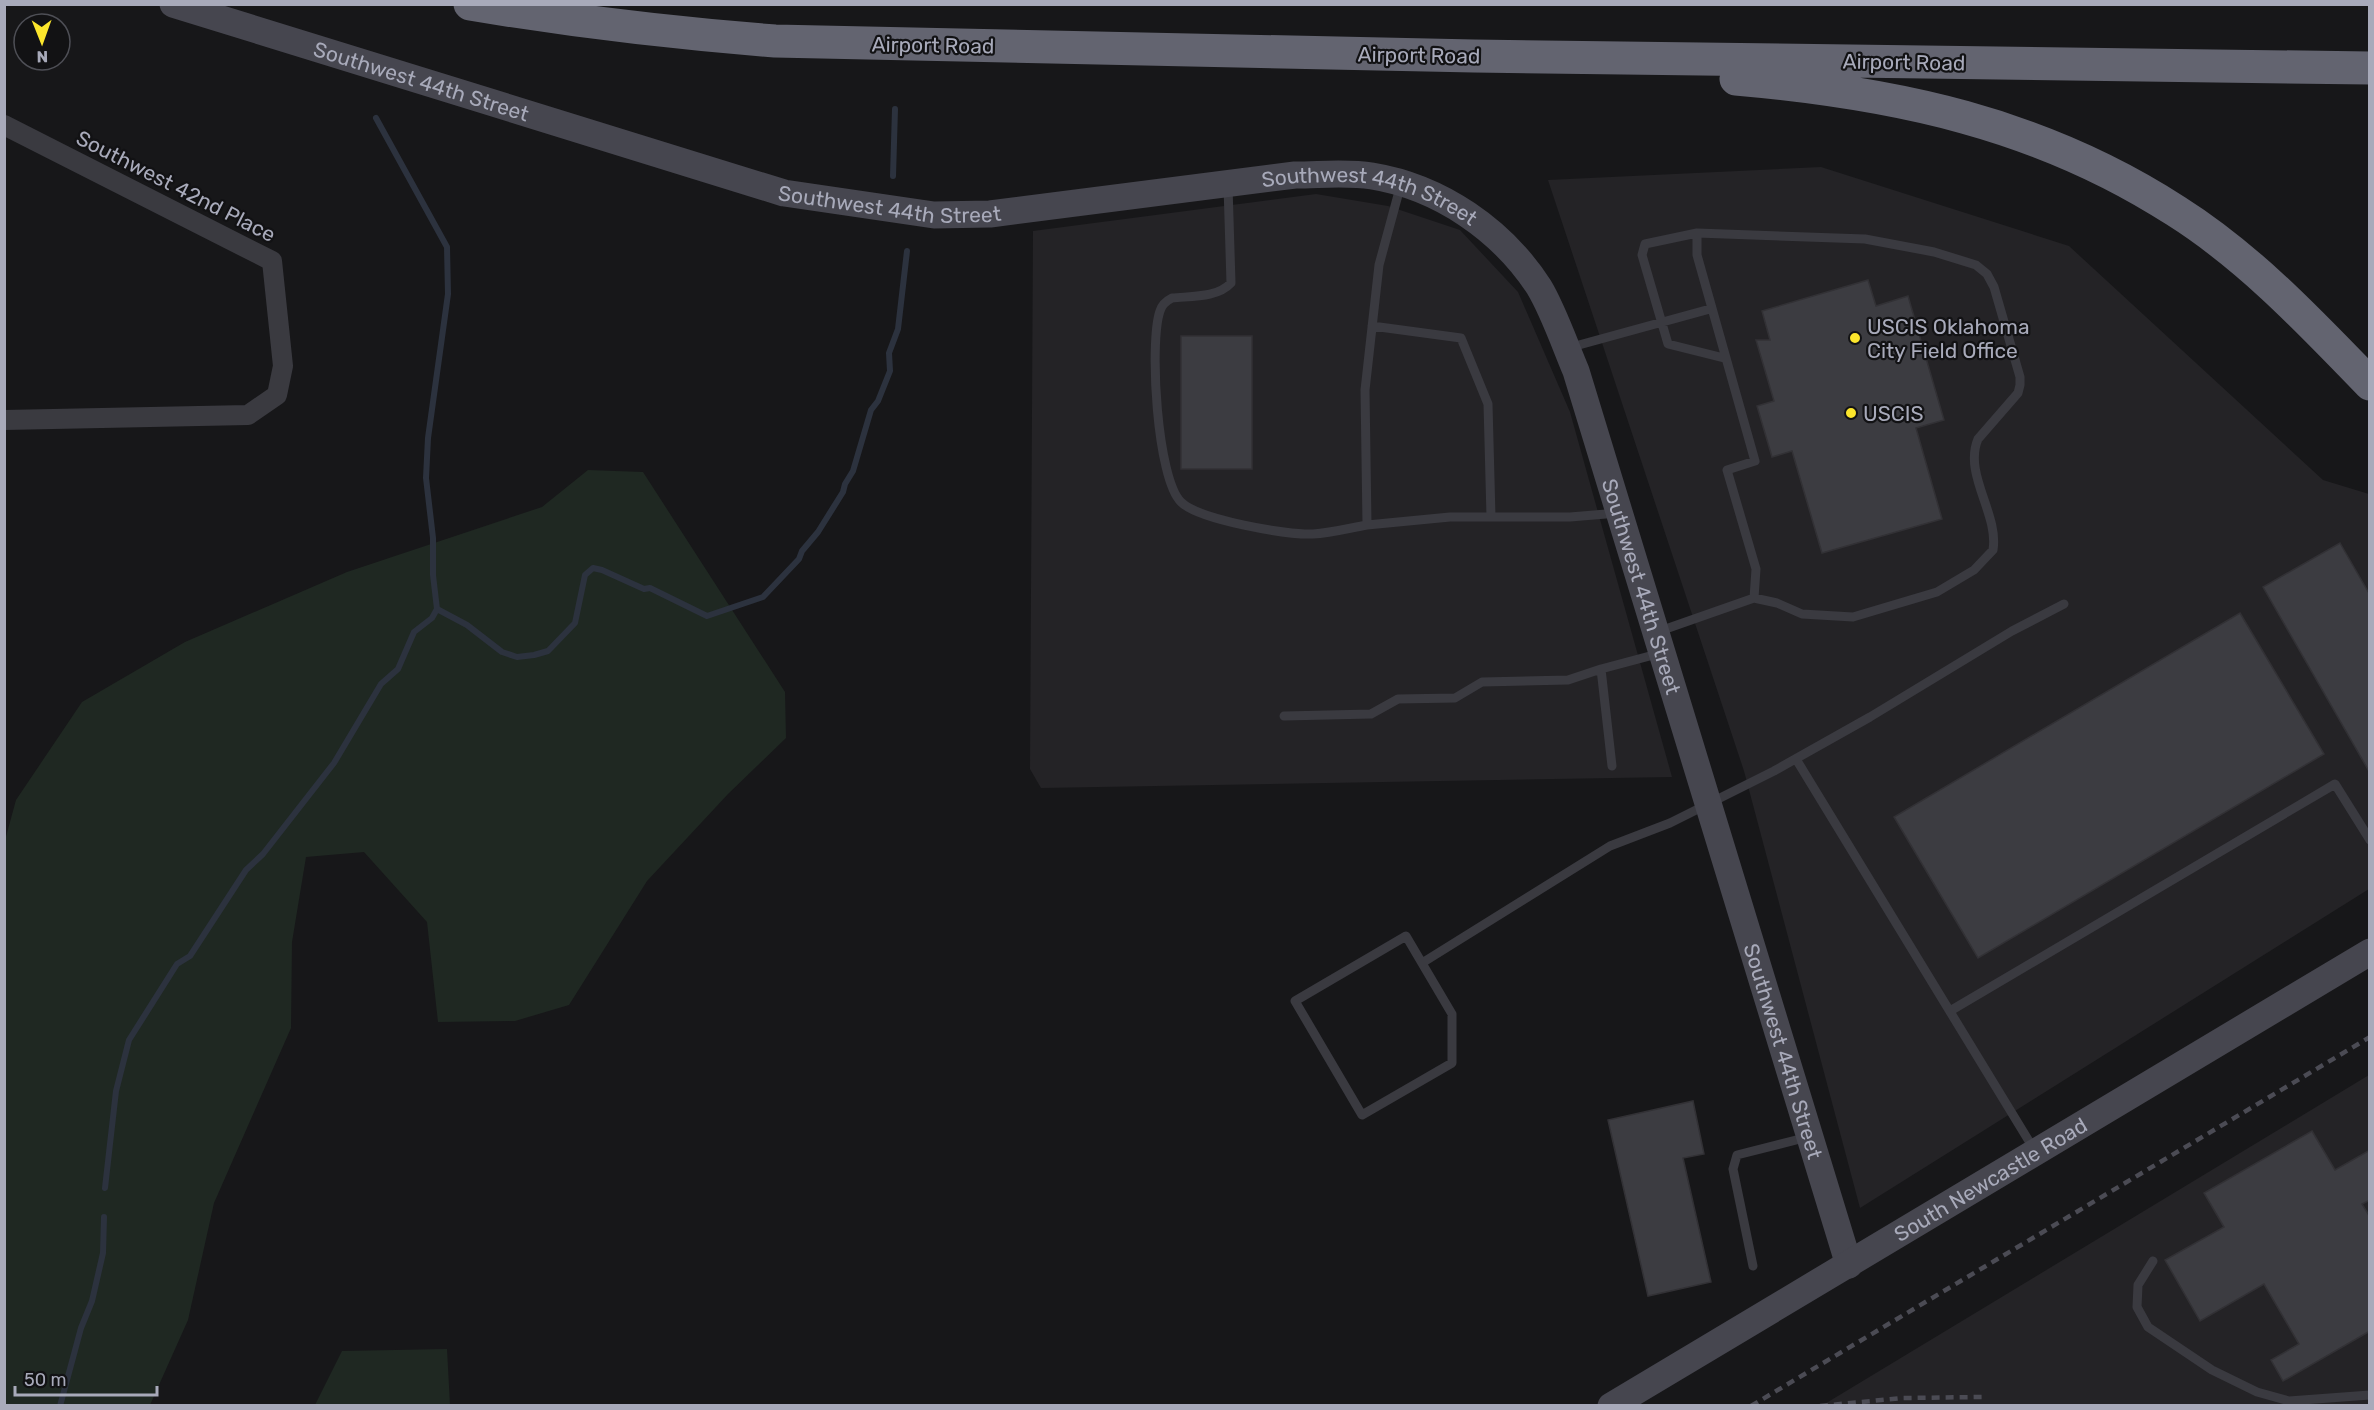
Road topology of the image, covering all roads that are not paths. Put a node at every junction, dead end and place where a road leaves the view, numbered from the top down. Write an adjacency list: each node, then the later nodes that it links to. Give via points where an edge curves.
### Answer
1 (173, 4): 7 (street, Southwest 44th Street, via 784,193 934,215 979,214)
2 (470, 4): 3 (highway, Airport Road, via 587,22 774,41)
3 (1474, 56): 4 (highway, Airport Road); 14 (highway, via 1803,85 1916,105 1991,124 2056,147 2117,175 2178,212 2234,254 2295,307)
4 (2370, 68)
5 (4, 125): 15 (street, Southwest 42nd Place, via 272,261 283,366 277,394 248,415)
6 (1402, 182): 7 (street, Southwest 44th Street, via 1330,174); 11 (lane, via 1379,265); 12 (street, Southwest 44th Street, via 1471,216 1508,247 1539,288)
7 (1228, 184): 18 (lane, via 1231,283 1217,293 1172,298 1160,310 1154,341 1161,444 1168,481 1181,503 1232,522 1312,534)
8 (1697, 233): 9 (lane, via 1697,255); 10 (lane, via 1645,244 1642,255); 19 (lane, via 1865,239 1934,252 1976,265 1994,286 2020,377 2018,393 1974,447 1975,467 1995,543 1974,570 1937,592 1853,617 1802,614)
9 (1710, 309): 10 (lane); 13 (lane)
10 (1662, 322): 12 (lane); 13 (lane, via 1668,344)
11 (1372, 326): 17 (lane, via 1461,338 1488,404); 18 (lane, via 1365,390)
12 (1566, 349): 16 (street, Southwest 44th Street)
13 (1724, 358): 19 (lane, via 1755,461 1727,470 1756,569)
14 (2370, 384)
15 (4, 420)
16 (1620, 512): 17 (lane, via 1570,517); 21 (street, Southwest 44th Street)
17 (1491, 517): 18 (lane)
18 (1367, 525)
19 (1754, 598): 21 (lane)
20 (2064, 604): 24 (lane)
21 (1660, 642): 22 (lane); 26 (street, Southwest 44th Street)
22 (1601, 669): 23 (lane, via 1568,680 1482,682 1455,698 1398,699 1371,714); 25 (lane)
23 (1284, 716)
24 (1796, 759): 26 (lane); 30 (lane)
25 (1612, 766)
26 (1709, 804): 29 (lane, via 1610,846); 31 (street, Southwest 44th Street)
27 (2370, 840): 30 (lane, via 2334,784)
28 (2370, 952): 32 (street, South Newcastle Road)
29 (1422, 963): 29 (lane, via 1452,1014 1452,1063 1362,1115 1295,1001 1406,936)
30 (1950, 1011): 32 (lane)
31 (1810, 1136): 34 (street, Southwest 44th Street); 35 (lane, via 1737,1155 1733,1169)
32 (2036, 1153): 34 (street, South Newcastle Road)
33 (2153, 1262): 36 (lane, via 2138,1285 2138,1307 2148,1327 2212,1370 2257,1392 2289,1401)
34 (1848, 1264): 37 (street, South Newcastle Road)
35 (1753, 1266)
36 (2370, 1395)
37 (1611, 1406)

